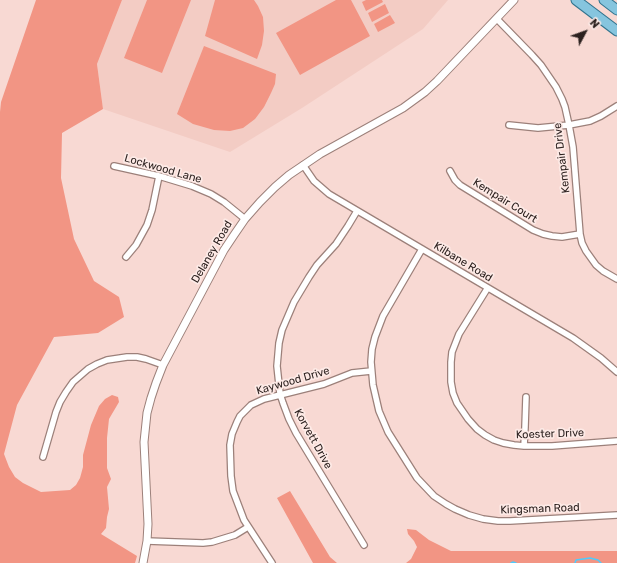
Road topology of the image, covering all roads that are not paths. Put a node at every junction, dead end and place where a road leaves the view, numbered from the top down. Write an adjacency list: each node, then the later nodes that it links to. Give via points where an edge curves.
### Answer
1 (514, 0): 5 (street, Delaney Road)
2 (576, 0): 6 (main road)
3 (604, 0): 4 (main road)
4 (617, 10)
5 (497, 19): 9 (street, Kempair Drive, via 548,75 562,99); 10 (street, Delaney Road, via 414,101)
6 (617, 31)
7 (617, 106): 9 (street, via 601,116)
8 (509, 125): 9 (street, via 538,128)
9 (569, 126): 16 (street, Kempair Drive)
10 (303, 165): 14 (street, Kilbane Road, via 321,188); 15 (street, Delaney Road, via 275,187)
11 (114, 166): 13 (street, Lockwood Lane)
12 (450, 171): 16 (street, Kempair Court, via 460,185 533,230 552,236)
13 (160, 176): 15 (street, Lockwood Lane, via 203,190 224,202); 18 (street, via 147,225)
14 (357, 211): 17 (street, Kilbane Road); 24 (street, Korvett Drive, via 336,244 309,277 287,315 277,355)
15 (245, 219): 21 (street, Delaney Road, via 224,250)
16 (580, 234): 19 (street, Kempair Drive, via 590,258)
17 (422, 249): 20 (street, Kilbane Road); 22 (street, Kingsman Road, via 380,321 372,349)
18 (126, 258)
19 (617, 280)
20 (487, 289): 23 (street, Kilbane Road, via 586,347); 27 (street, Koester Drive, via 459,334 454,348 451,362 453,393 462,412 485,435 503,443)
21 (163, 365): 28 (street, via 127,356 107,360 80,374 60,402); 31 (street, Delaney Road, via 151,398 145,429)
22 (371, 371): 24 (street, Kaywood Drive, via 352,373 324,384); 29 (street, Kingsman Road, via 375,398 388,432 417,478 434,496 446,504 469,515 498,521)
23 (617, 372)
24 (280, 394): 30 (street, Kaywood Drive, via 251,405 236,422 232,434 230,459 233,491); 32 (street, Korvett Drive, via 296,433)
25 (526, 398): 27 (street)
26 (617, 441): 27 (street, Koester Drive)
27 (524, 446)
28 (43, 457)
29 (617, 515)
30 (248, 527): 31 (street, via 235,535 212,542); 34 (street, Kaywood Drive)
31 (147, 541): 33 (street, Delaney Road)
32 (364, 545)
33 (143, 563)
34 (272, 563)

